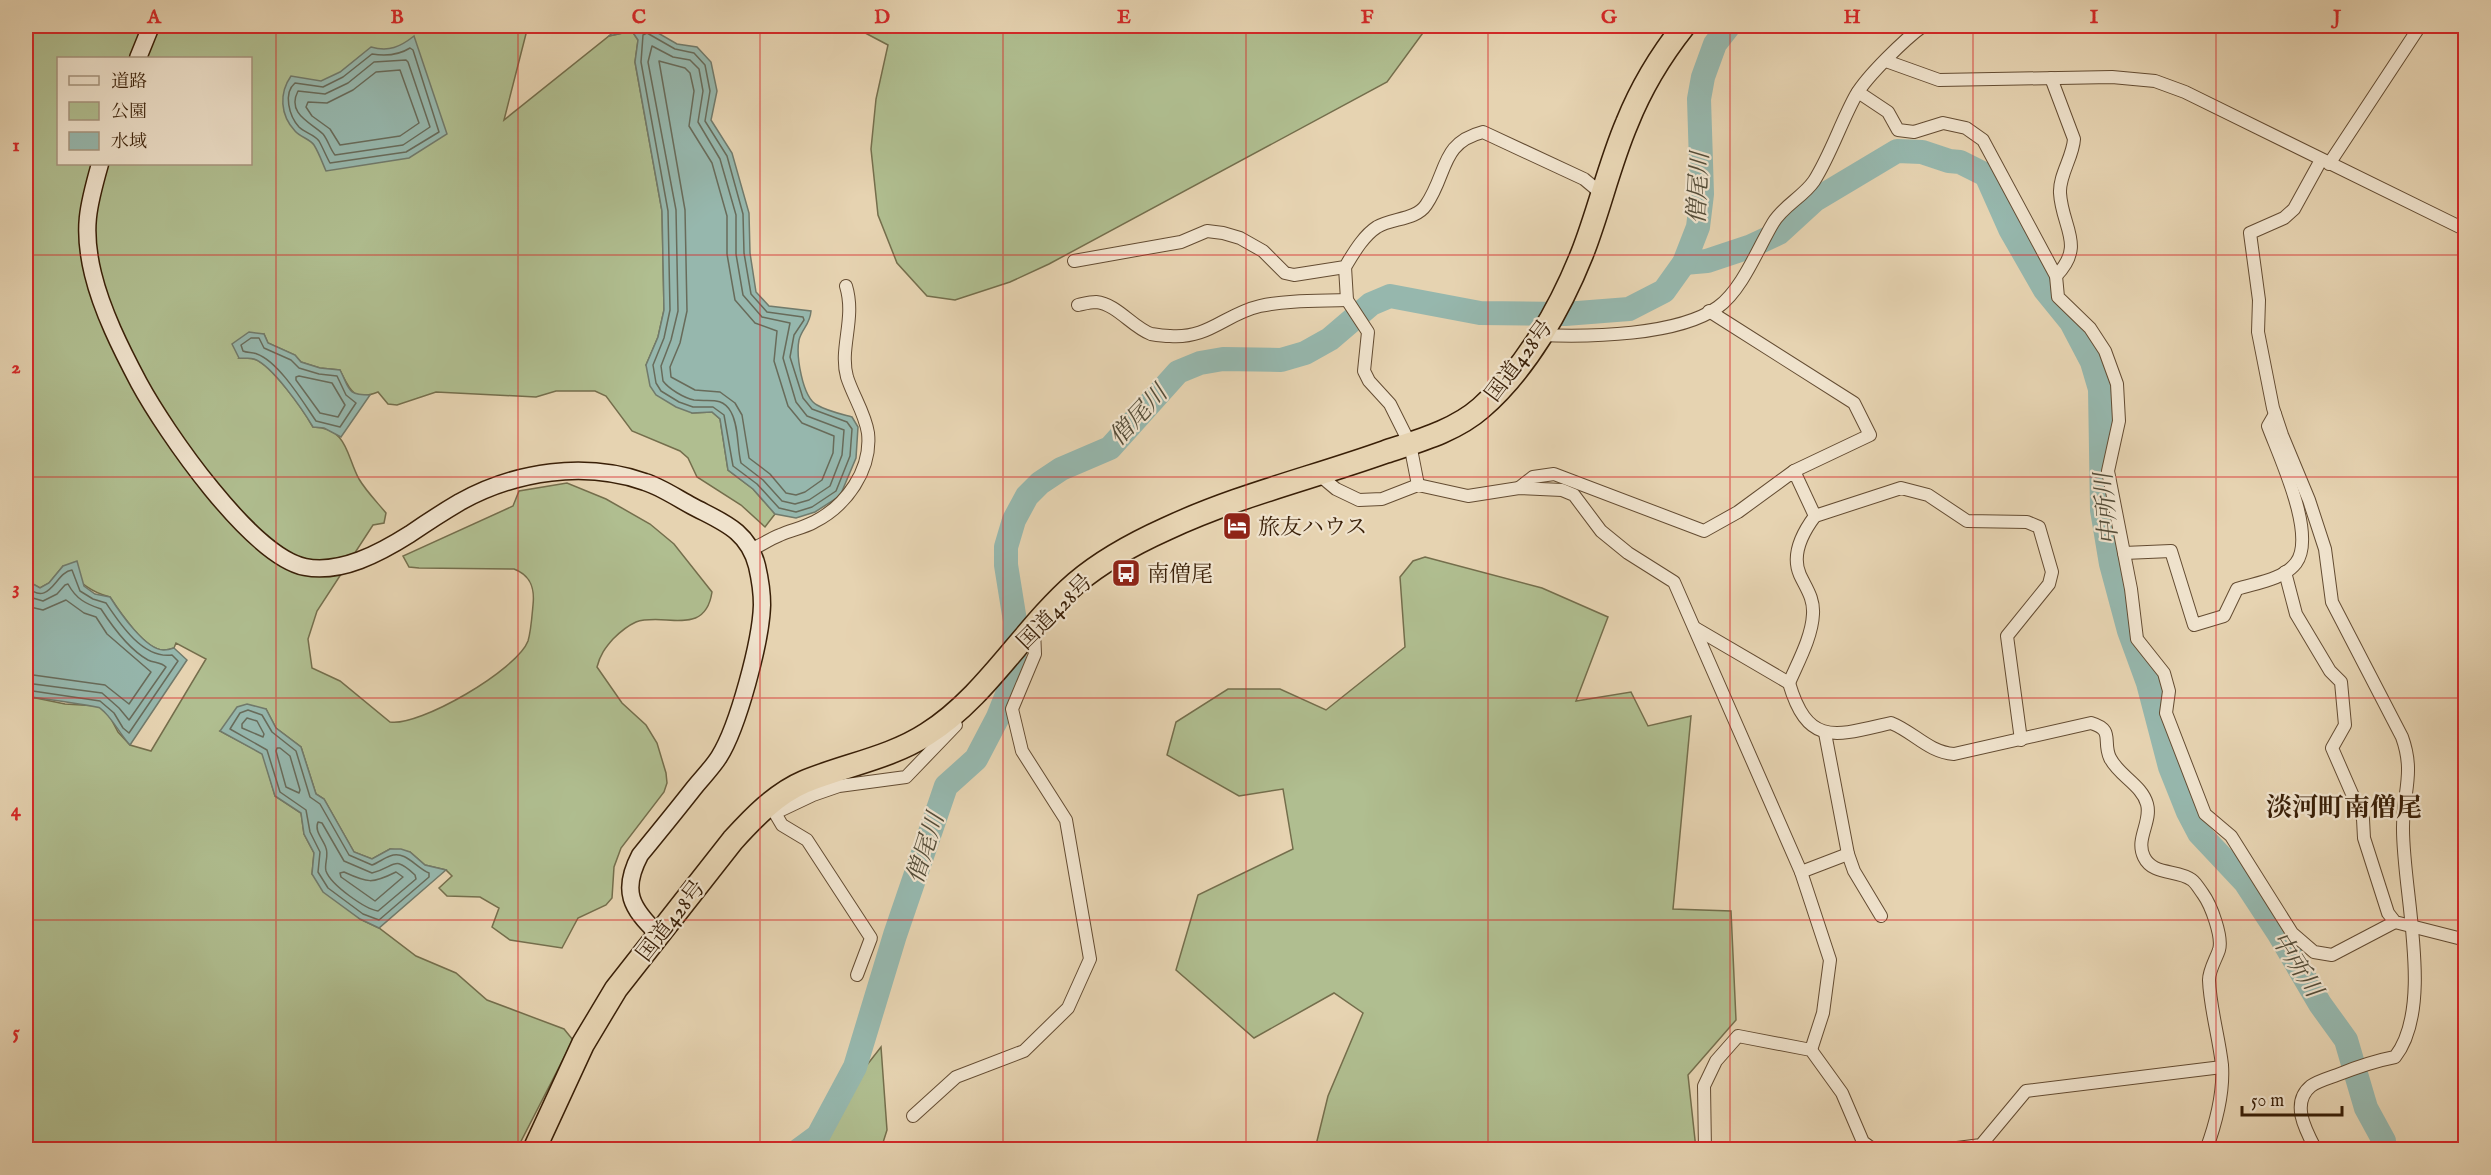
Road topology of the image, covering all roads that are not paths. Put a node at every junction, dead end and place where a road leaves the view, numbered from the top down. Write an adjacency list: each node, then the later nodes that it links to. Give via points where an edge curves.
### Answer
1 (152, 26): 5 (street)
2 (1684, 26): 11 (highway, 国道428号, via 1637,100)
3 (1923, 26): 6 (street)
4 (2420, 26): 9 (street)
5 (138, 57)
6 (1886, 61): 7 (street, via 1939,80); 8 (street)
7 (2051, 78): 9 (street, via 2112,76 2155,81); 15 (street, via 2074,139 2060,193 2072,242 2070,255)
8 (1858, 92): 15 (street, via 1888,112 1898,130 1914,132 1943,123 1966,128 1983,140); 19 (street, via 1813,182 1774,220 1744,277 1719,307)
9 (2325, 162): 12 (street); 21 (street, via 2294,209 2284,218 2250,233 2259,300 2258,332)
10 (100, 165): 28 (street, via 87,210 87,237 93,275 115,335 140,385 207,483 245,529 280,557 305,567 356,562 391,546 462,501 498,486 574,470 602,471 647,482 734,529)
11 (1602, 194): 14 (street, via 1584,179 1496,136 1472,134 1452,150 1426,206 1419,213 1374,228); 20 (highway, 国道428号, via 1582,255)
12 (2466, 230)
13 (1074, 261): 14 (street, via 1181,242 1207,231 1240,238 1263,251 1285,273)
14 (1344, 267): 17 (street)
15 (2056, 276): 29 (street, via 2058,297 2090,328 2105,351 2117,384 2120,422 2108,471)
16 (846, 286): 28 (street, via 851,312 847,377 868,433 868,453 862,470 852,491 836,507 814,522)
17 (1347, 300): 18 (street, via 1259,306 1240,312 1208,332 1171,336 1151,334 1106,305); 22 (street, via 1368,332 1364,371 1390,404)
18 (1078, 305)
19 (1709, 311): 20 (street, via 1692,320 1654,329 1587,337); 23 (street, via 1854,403 1870,435)
20 (1545, 327): 22 (highway, 国道428号, via 1514,373 1480,410 1439,434)
21 (2275, 414): 30 (street, via 2268,426 2302,529 2303,548 2296,564); 41 (street, via 2325,549 2332,602 2409,755 2403,827)
22 (1410, 444): 24 (highway, 国道428号); 25 (street)
23 (1794, 471): 26 (street, via 1738,512 1704,531 1554,474 1533,477); 27 (street)
24 (1318, 474): 25 (street, via 1336,489 1359,500 1382,499); 32 (highway, 国道428号, via 1202,513 1135,545 1077,583)
25 (1418, 485): 26 (street, via 1468,496)
26 (1519, 488): 31 (street, via 1562,490 1574,495 1601,531 1674,582)
27 (1815, 516): 33 (street, via 1797,552 1796,563 1809,589 1811,629); 35 (street, via 1901,488 1928,495 1967,521 2026,522 2039,527 2052,572 2049,584 2007,636)
28 (751, 550): 42 (street, via 761,584 760,626 730,736 718,759 633,868 631,898 639,915)
29 (2124, 553): 30 (street, via 2170,551 2194,625 2224,616 2236,589); 40 (street, via 2137,639 2164,673 2169,691 2166,712 2205,814 2231,836 2292,933 2314,952 2332,955)
30 (2286, 572): 40 (street, via 2296,614 2330,671 2341,682 2345,725 2332,748 2363,819 2364,838 2388,913)
31 (1695, 628): 33 (street); 38 (street)
32 (1031, 633): 36 (highway, 国道428号, via 987,681 927,735 896,751 801,783); 47 (street, via 1035,654 1012,709 1022,751 1066,820 1090,959 1068,1008 1024,1051 956,1077)
33 (1789, 683): 34 (street, via 1806,722)
34 (1824, 733): 35 (street, via 1891,723 1928,747 1954,754); 37 (street)
35 (2021, 740): 46 (street, via 2091,723 2106,732 2109,757 2143,794 2147,805 2141,844 2144,858 2153,867 2193,880 2205,897 2220,938 2209,978)
36 (773, 808): 42 (highway, 国道428号, via 753,818); 44 (street, via 782,825 807,840 871,938)
37 (1848, 854): 38 (street); 39 (street)
38 (1801, 872): 45 (street, via 1830,960 1823,1013)
39 (1881, 916)
40 (2395, 922): 41 (street)
41 (2412, 928): 43 (street); 54 (street, via 2414,1010 2404,1046 2395,1057 2370,1061 2312,1085 2303,1096 2300,1113)
42 (658, 934): 49 (highway, 国道428号, via 616,989 583,1044)
43 (2466, 937)
44 (857, 975)
45 (1811, 1050): 50 (street, via 1738,1036 1716,1061 1704,1086); 51 (street, via 1842,1093 1863,1142)
46 (2222, 1067): 48 (street, via 2026,1091); 53 (street, via 2215,1126)
47 (913, 1116)
48 (1981, 1147): 52 (street)
49 (534, 1149)
50 (1705, 1149)
51 (1874, 1149)
52 (1941, 1149)
53 (2206, 1149)
54 (2316, 1149)

